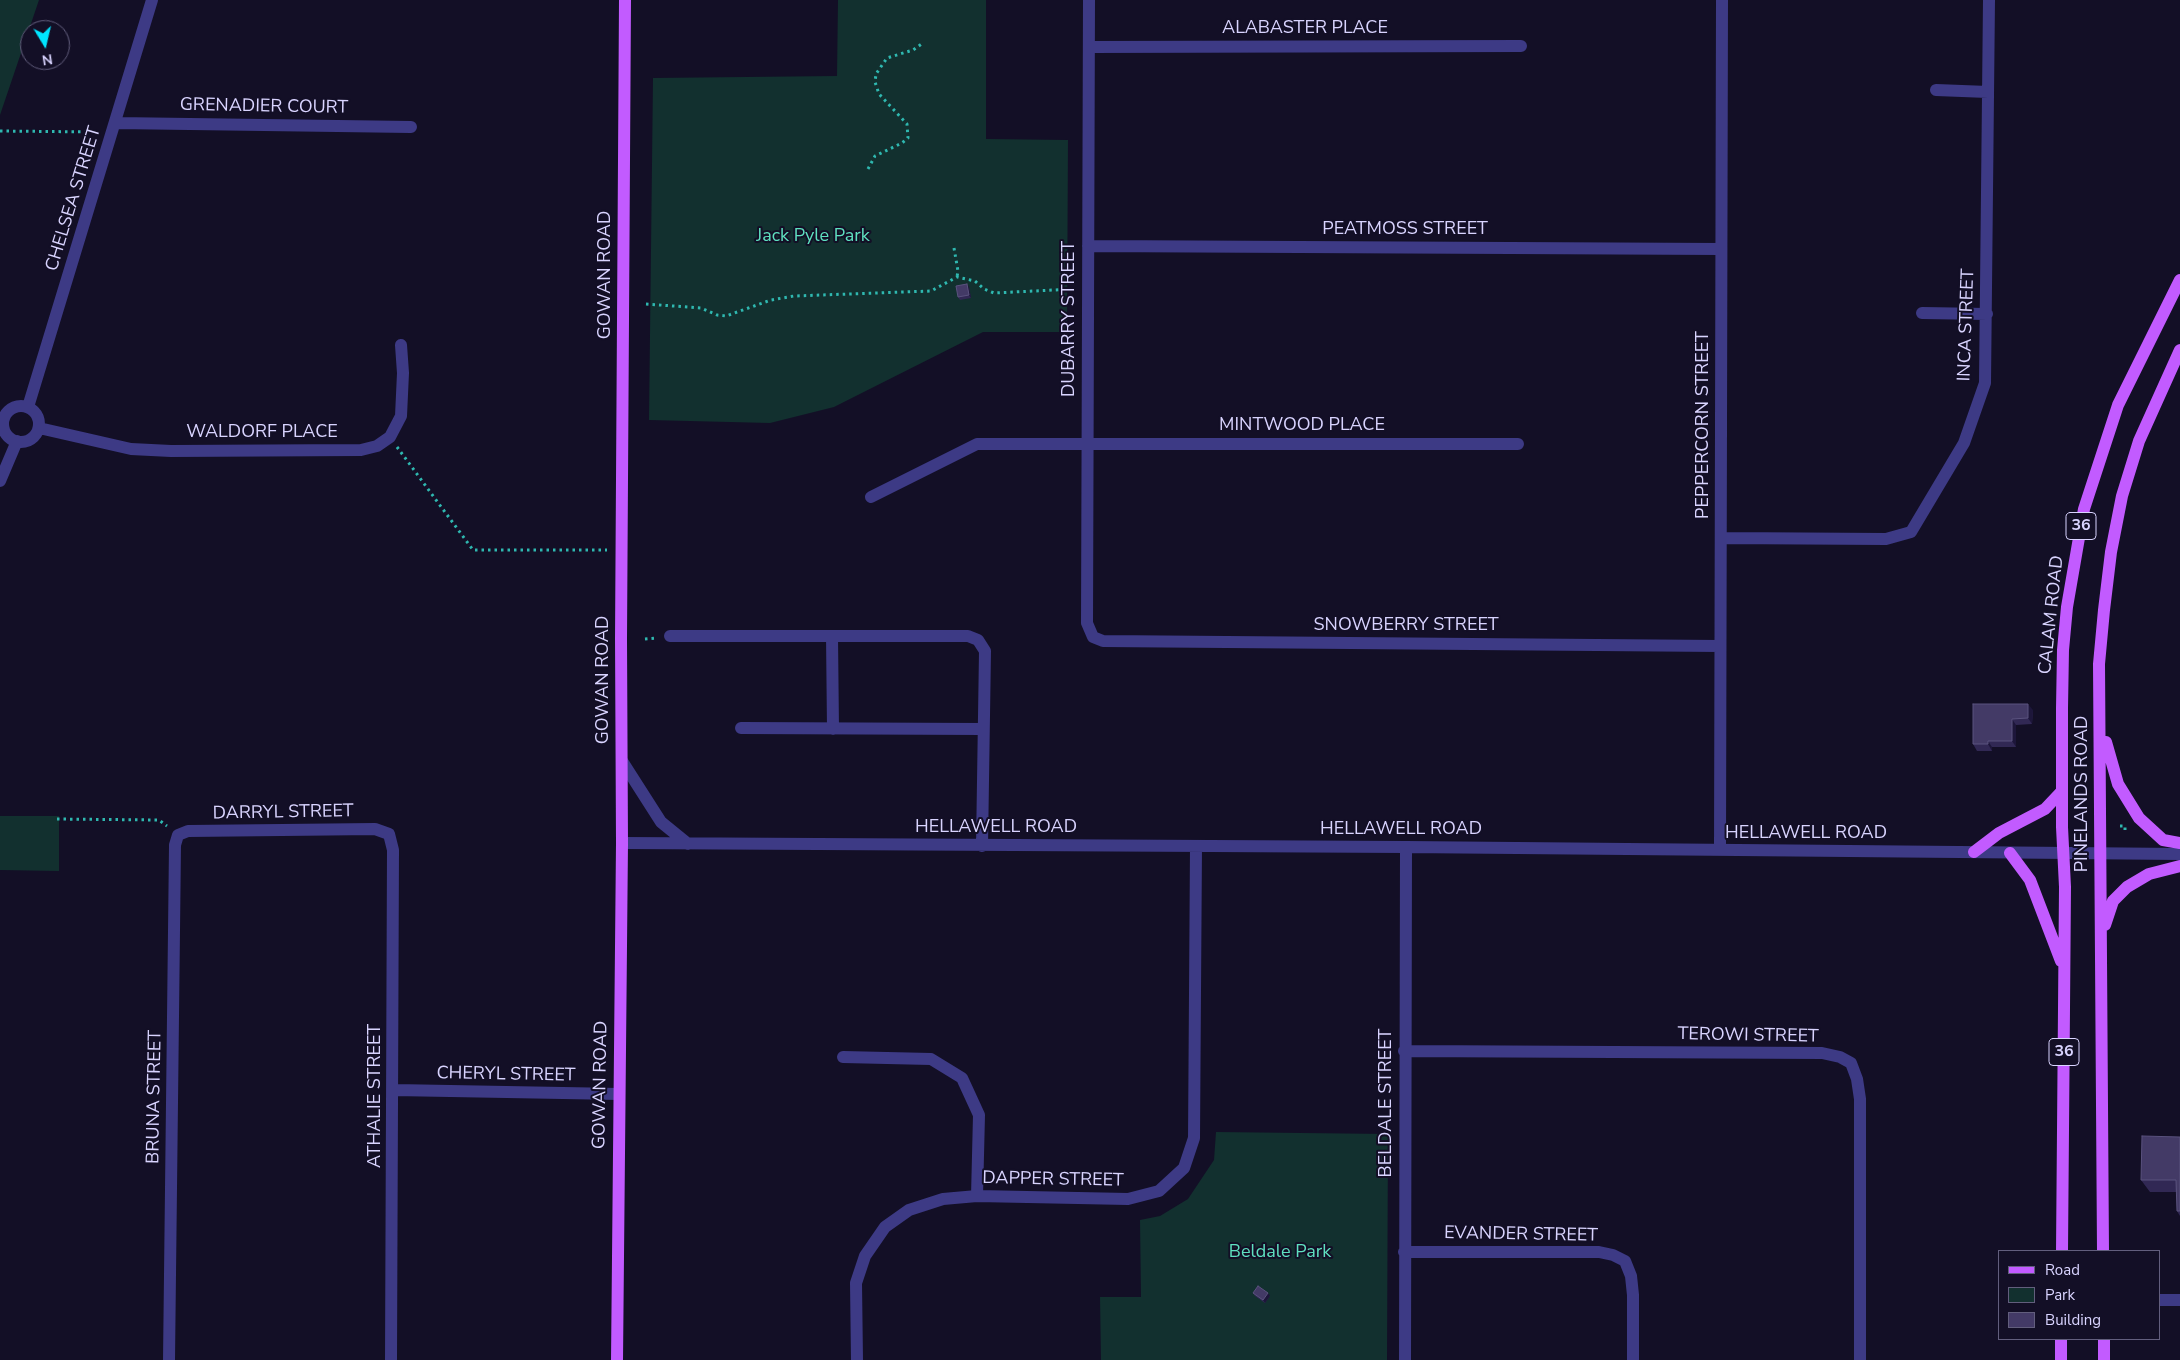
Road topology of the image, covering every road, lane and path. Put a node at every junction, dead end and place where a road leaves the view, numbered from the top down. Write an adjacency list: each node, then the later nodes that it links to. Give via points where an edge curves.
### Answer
1 (152, 0): 12 (street, CHELSEA STREET)
2 (625, 0): 35 (main road, GOWAN ROAD)
3 (1088, 0): 8 (street, DUBARRY STREET)
4 (1722, 0): 17 (street, PEPPERCORN STREET)
5 (1989, 0): 10 (street, INCA STREET)
6 (923, 43): 14 (path, via 913,50 887,58 876,74 879,94 907,124 908,138 875,156)
7 (1520, 46): 8 (street, ALABASTER PLACE)
8 (1089, 47): 15 (street, DUBARRY STREET)
9 (1936, 90): 10 (street)
10 (1988, 92): 23 (street, INCA STREET)
11 (411, 127): 12 (street, GRENADIER COURT)
12 (115, 128): 13 (path); 26 (street, CHELSEA STREET)
13 (0, 131)
14 (868, 169)
15 (1088, 246): 17 (street, PEATMOSS STREET); 20 (street, DUBARRY STREET)
16 (954, 248): 18 (path)
17 (1722, 249): 34 (street, PEPPERCORN STREET)
18 (957, 278): 20 (path, via 975,281 994,293); 21 (path, via 932,291 794,296 770,300 726,316 701,308)
19 (2180, 280): 45 (main road, CALAM ROAD / 36, via 2118,405 2084,509 2063,650)
20 (1088, 289): 30 (street, DUBARRY STREET)
21 (646, 304)
22 (1922, 314): 23 (street)
23 (1987, 314): 34 (street, INCA STREET, via 1985,383 1964,443 1911,532 1886,539)
24 (401, 345): 28 (street, via 401,416)
25 (2180, 350): 40 (main road, PINELANDS ROAD / 36, via 2139,441 2122,496 2104,610 2100,664)
26 (28, 407): 27 (street, via 38,416); 29 (street, via 14,408 4,419 5,433)
27 (39, 428): 28 (street, WALDORF PLACE, via 131,449 171,451 361,450 377,446); 29 (street, via 31,440)
28 (390, 437): 35 (path, via 473,550)
29 (16, 442): 32 (street)
30 (1087, 444): 31 (street, MINTWOOD PLACE); 33 (street, MINTWOOD PLACE, via 977,444); 38 (street, DUBARRY STREET, via 1087,623)
31 (1518, 444)
32 (0, 481)
33 (871, 497)
34 (1722, 538): 39 (street, PEPPERCORN STREET)
35 (622, 550): 44 (main road, GOWAN ROAD)
36 (670, 636): 37 (street)
37 (832, 636): 42 (street); 43 (street, via 968,636 978,640 985,651)
38 (1093, 637): 39 (street, SNOWBERRY STREET, via 1103,641)
39 (1720, 646): 57 (street, PEPPERCORN STREET)
40 (2101, 720): 51 (main road, via 2118,784 2139,818 2163,840); 60 (main road, PINELANDS ROAD / 36)
41 (741, 728): 42 (street)
42 (833, 728): 43 (street)
43 (983, 729): 54 (street)
44 (622, 761): 52 (main road, GOWAN ROAD); 53 (street, via 661,822)
45 (2062, 791): 58 (main road, via 2045,809 1999,833); 61 (main road, CALAM ROAD / 36)
46 (57, 819): 50 (path, via 159,820)
47 (2120, 826): 48 (path, via 2125,826)
48 (2125, 832)
49 (389, 834): 50 (street, DARRYL STREET, via 375,829 188,831); 68 (street, ATHALIE STREET, via 393,850)
50 (178, 835): 78 (street, BRUNA STREET, via 175,845)
51 (2180, 843)
52 (622, 844): 53 (street, HELLAWELL ROAD); 69 (main road, GOWAN ROAD)
53 (688, 844): 54 (street, HELLAWELL ROAD)
54 (982, 846): 55 (street, HELLAWELL ROAD)
55 (1196, 846): 56 (street, HELLAWELL ROAD); 70 (street, DAPPER STREET, via 1194,1138 1184,1168 1158,1191 1128,1199)
56 (1406, 847): 57 (street, HELLAWELL ROAD); 66 (street, BELDALE STREET)
57 (1720, 850): 58 (street, HELLAWELL ROAD)
58 (1974, 852): 59 (street, HELLAWELL ROAD)
59 (2010, 853): 61 (street, HELLAWELL ROAD); 65 (main road, via 2036,893)
60 (2101, 853): 61 (street, HELLAWELL ROAD); 62 (street, HELLAWELL ROAD); 64 (main road, PINELANDS ROAD / 36)
61 (2064, 854): 65 (main road, PINELANDS ROAD / 36)
62 (2180, 854)
63 (2180, 866): 64 (main road, via 2155,872 2127,887 2112,901)
64 (2102, 939): 72 (main road, PINELANDS ROAD / 36)
65 (2064, 971): 71 (main road, PINELANDS ROAD / 36)
66 (1404, 1052): 73 (street, BELDALE STREET); 84 (street, TEROWI STREET, via 1822,1053 1851,1063 1860,1099)
67 (843, 1057): 70 (street, via 931,1059 962,1078 979,1115)
68 (394, 1090): 69 (street, CHERYL STREET); 79 (street, ATHALIE STREET)
69 (618, 1094): 80 (main road, GOWAN ROAD)
70 (977, 1196): 81 (street, DAPPER STREET, via 944,1199 909,1210 885,1226 865,1256 856,1283)
71 (2062, 1250)
72 (2103, 1250)
73 (1404, 1252): 82 (street, BELDALE STREET); 83 (street, EVANDER STREET, via 1599,1252 1613,1255 1625,1261 1631,1276)
74 (2160, 1300): 75 (street)
75 (2180, 1300)
76 (2061, 1340): 85 (main road)
77 (2104, 1340): 86 (main road)
78 (169, 1360)
79 (392, 1360)
80 (617, 1360)
81 (856, 1360)
82 (1405, 1360)
83 (1633, 1360)
84 (1860, 1360)
85 (2061, 1360)
86 (2104, 1360)

